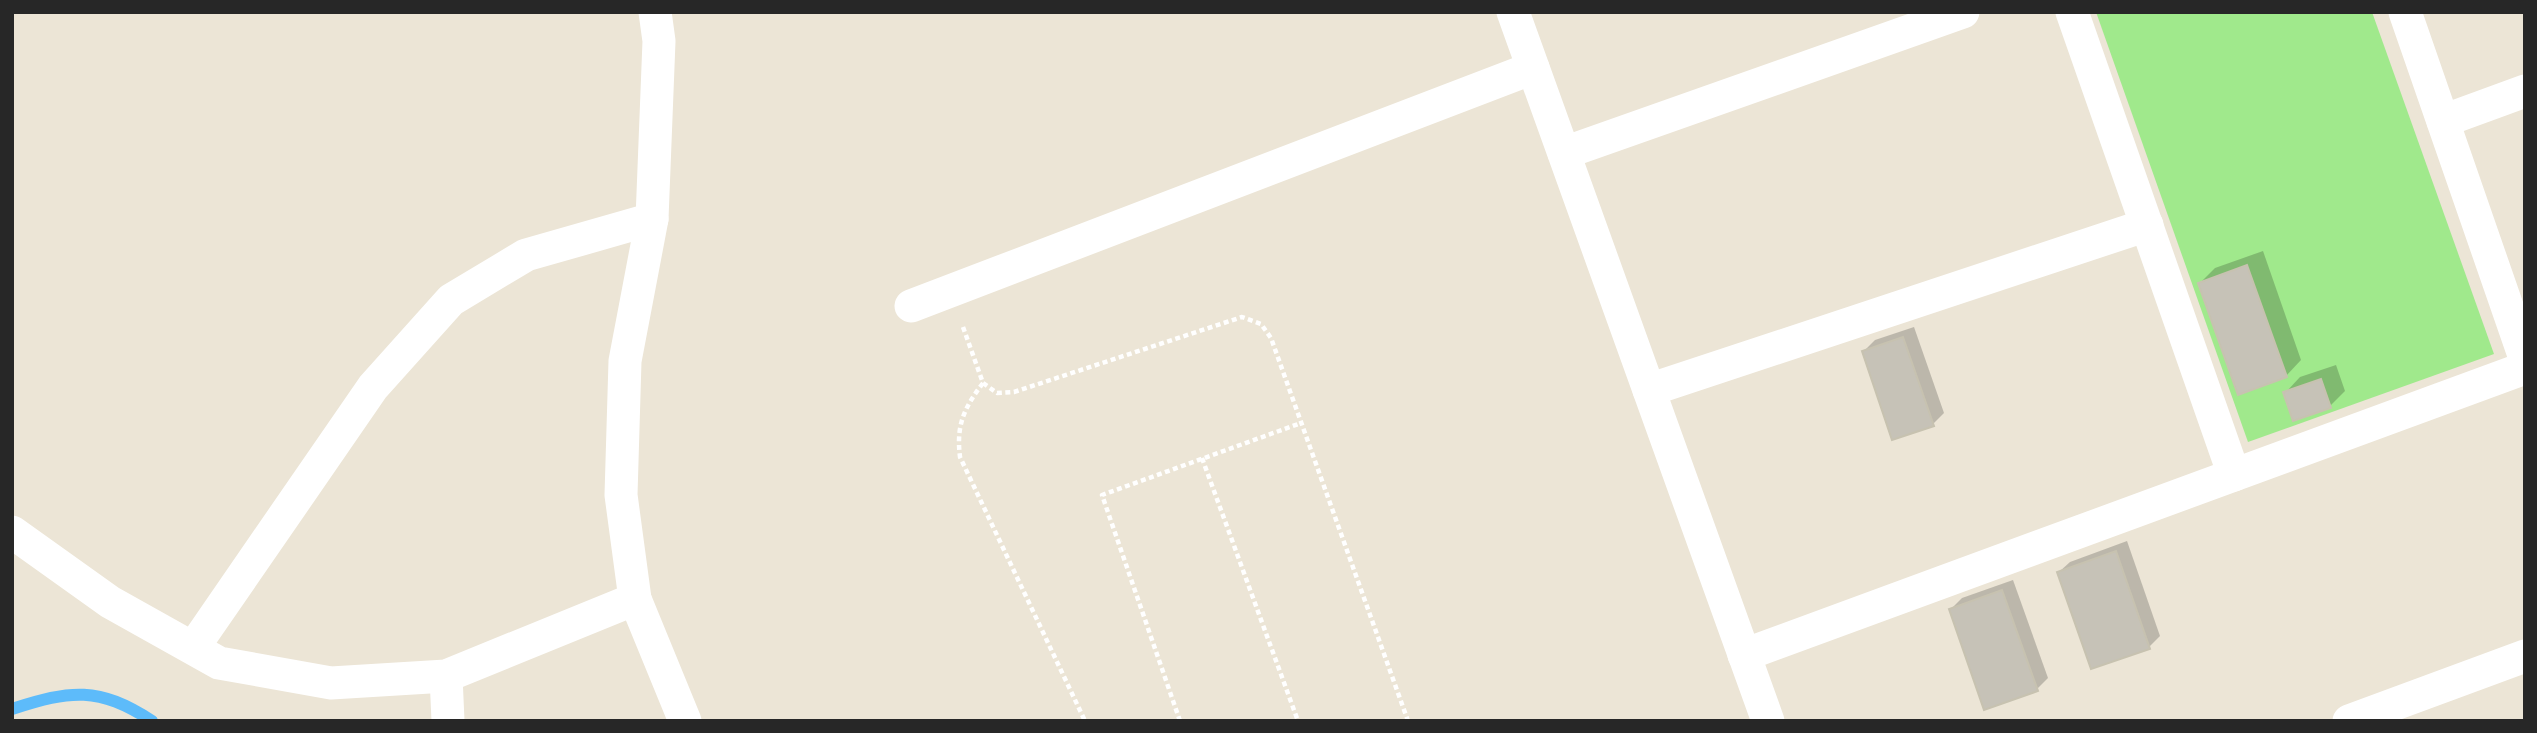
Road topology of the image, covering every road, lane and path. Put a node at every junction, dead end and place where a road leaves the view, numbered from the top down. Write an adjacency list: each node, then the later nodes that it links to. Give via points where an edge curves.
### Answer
1 (655, 12): 10 (street, via 659,41)
2 (1513, 12): 6 (street)
3 (1962, 12): 9 (street)
4 (2072, 12): 11 (street)
5 (2405, 12): 8 (street)
6 (1533, 68): 9 (street); 12 (street)
7 (2525, 92): 8 (street)
8 (2443, 121): 14 (street)
9 (1564, 153): 17 (street)
10 (652, 219): 22 (street, via 625,361 621,495); 23 (street, via 526,255 451,300 373,387)
11 (2147, 225): 17 (street); 20 (street)
12 (950, 290): 13 (street); 16 (path)
13 (911, 306)
14 (2525, 358)
15 (2525, 368): 20 (street)
16 (984, 383): 18 (path, via 997,393 1014,392 1242,317 1261,324 1271,338); 29 (path, via 967,404 958,436 960,457)
17 (1649, 390): 24 (street)
18 (1301, 423): 19 (path); 32 (path)
19 (1202, 458): 30 (path, via 1101,495); 31 (path)
20 (2234, 475): 24 (street)
21 (12, 532): 23 (street, via 110,602)
22 (635, 599): 26 (street); 28 (street)
23 (194, 648): 26 (street, via 219,663 331,683)
24 (1745, 655): 33 (street)
25 (2525, 656): 34 (street)
26 (446, 676): 27 (street)
27 (448, 721)
28 (685, 721)
29 (1085, 721)
30 (1180, 721)
31 (1298, 721)
32 (1408, 721)
33 (1768, 721)
34 (2349, 721)

